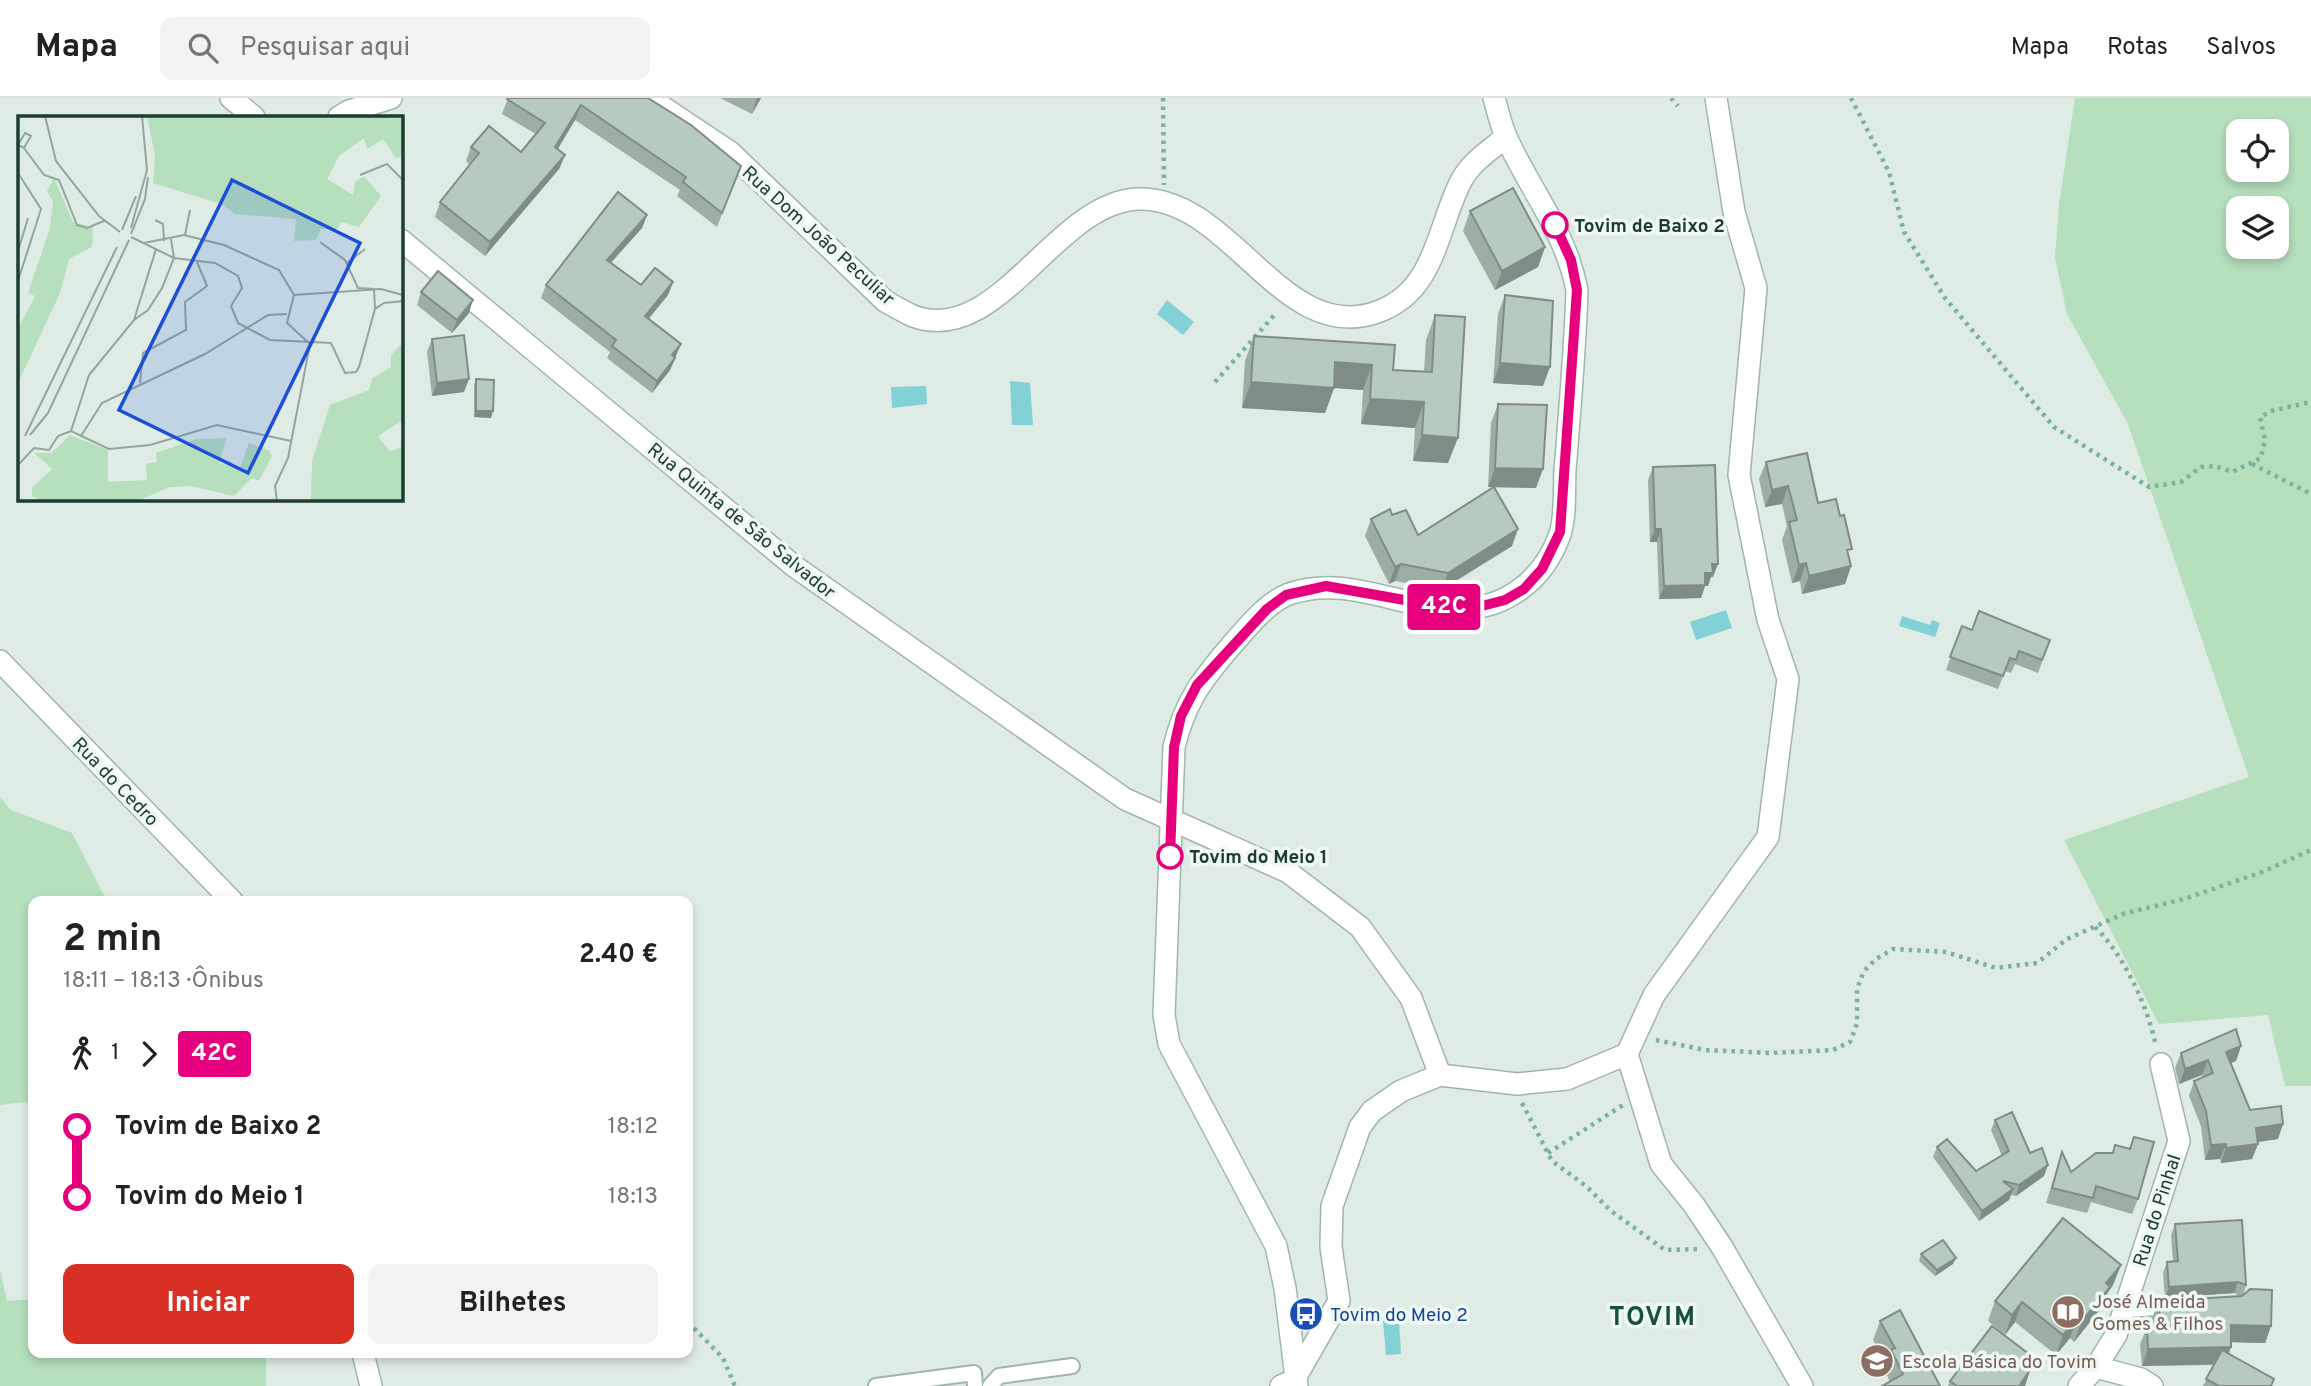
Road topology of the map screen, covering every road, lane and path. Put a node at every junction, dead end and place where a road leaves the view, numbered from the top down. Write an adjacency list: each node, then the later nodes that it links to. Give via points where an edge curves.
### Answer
1 (231, 98): 10 (street)
2 (391, 98): 11 (street)
3 (649, 98): 13 (street, Rua Dom João Peculiar, via 730,152 885,301 915,317 946,319 970,313 993,301 1084,218 1104,206)
4 (1163, 98): 13 (path, via 1164,186)
5 (1493, 98): 12 (street)
6 (1671, 98): 9 (path)
7 (1716, 98): 25 (street, via 1734,212 1756,288 1740,475 1768,620 1788,679 1768,837 1654,995)
8 (1851, 98): 18 (path, via 1889,172 1904,232 1945,298 2054,427 2149,487 2181,482 2201,467 2232,472)
9 (1678, 106)
10 (253, 116)
11 (342, 116)
12 (1506, 137): 13 (street, via 1478,159 1462,180 1423,278 1407,296 1380,311 1356,317 1305,306 1206,223); 21 (street, via 1555,225 1571,260 1577,290 1560,532 1554,545 1542,569 1524,589 1478,607 1455,609 1326,586 1286,595 1241,635 1197,685 1181,716 1174,747)
13 (1160, 199)
14 (402, 241): 21 (street, Rua Quinta de São Salvador, via 794,566 1125,799)
15 (1278, 310): 16 (path)
16 (1215, 382)
17 (2311, 402): 18 (path, via 2260,417 2261,458)
18 (2251, 464): 19 (path)
19 (2311, 494)
20 (0, 661): 23 (street, Rua do Cedro)
21 (1172, 820): 27 (street, Rua Quinta de São Salvador, via 1288,872 1360,927 1411,998); 38 (street, via 1164,1014 1169,1044 1276,1246 1285,1288)
22 (2311, 850): 24 (path, via 2262,872)
23 (227, 896)
24 (2095, 927): 25 (path, via 2067,939 2037,963 2006,969 1982,966 1946,952 1893,949 1864,971 1850,1042 1833,1050 1731,1052 1671,1041); 26 (path, via 2107,939 2139,999)
25 (1630, 1046): 28 (street, via 1567,1079); 29 (street)
26 (2161, 1064): 33 (street, Rua do Pinhal, via 2179,1141)
27 (1440, 1075): 28 (street); 38 (street, via 1401,1091 1372,1111 1360,1127 1332,1206 1331,1247 1339,1301)
28 (1512, 1083): 30 (path)
29 (1639, 1095): 30 (path); 31 (street, via 1661,1164)
30 (1548, 1153): 31 (path, via 1611,1210 1665,1250)
31 (1722, 1248): 44 (street)
32 (2193, 1306): 33 (lane)
33 (2124, 1310): 37 (street, Rua do Pinhal, via 2116,1335)
34 (693, 1327): 40 (path, via 723,1358)
35 (364, 1358): 39 (street)
36 (1072, 1366): 43 (lane, via 999,1376)
37 (2096, 1367): 45 (street, Rua do Pinhal); 46 (street)
38 (1290, 1384)
39 (371, 1386)
40 (735, 1386)
41 (876, 1386): 42 (lane, via 974,1373)
42 (975, 1386)
43 (990, 1386)
44 (1802, 1386)
45 (2079, 1386)
46 (2152, 1386)

